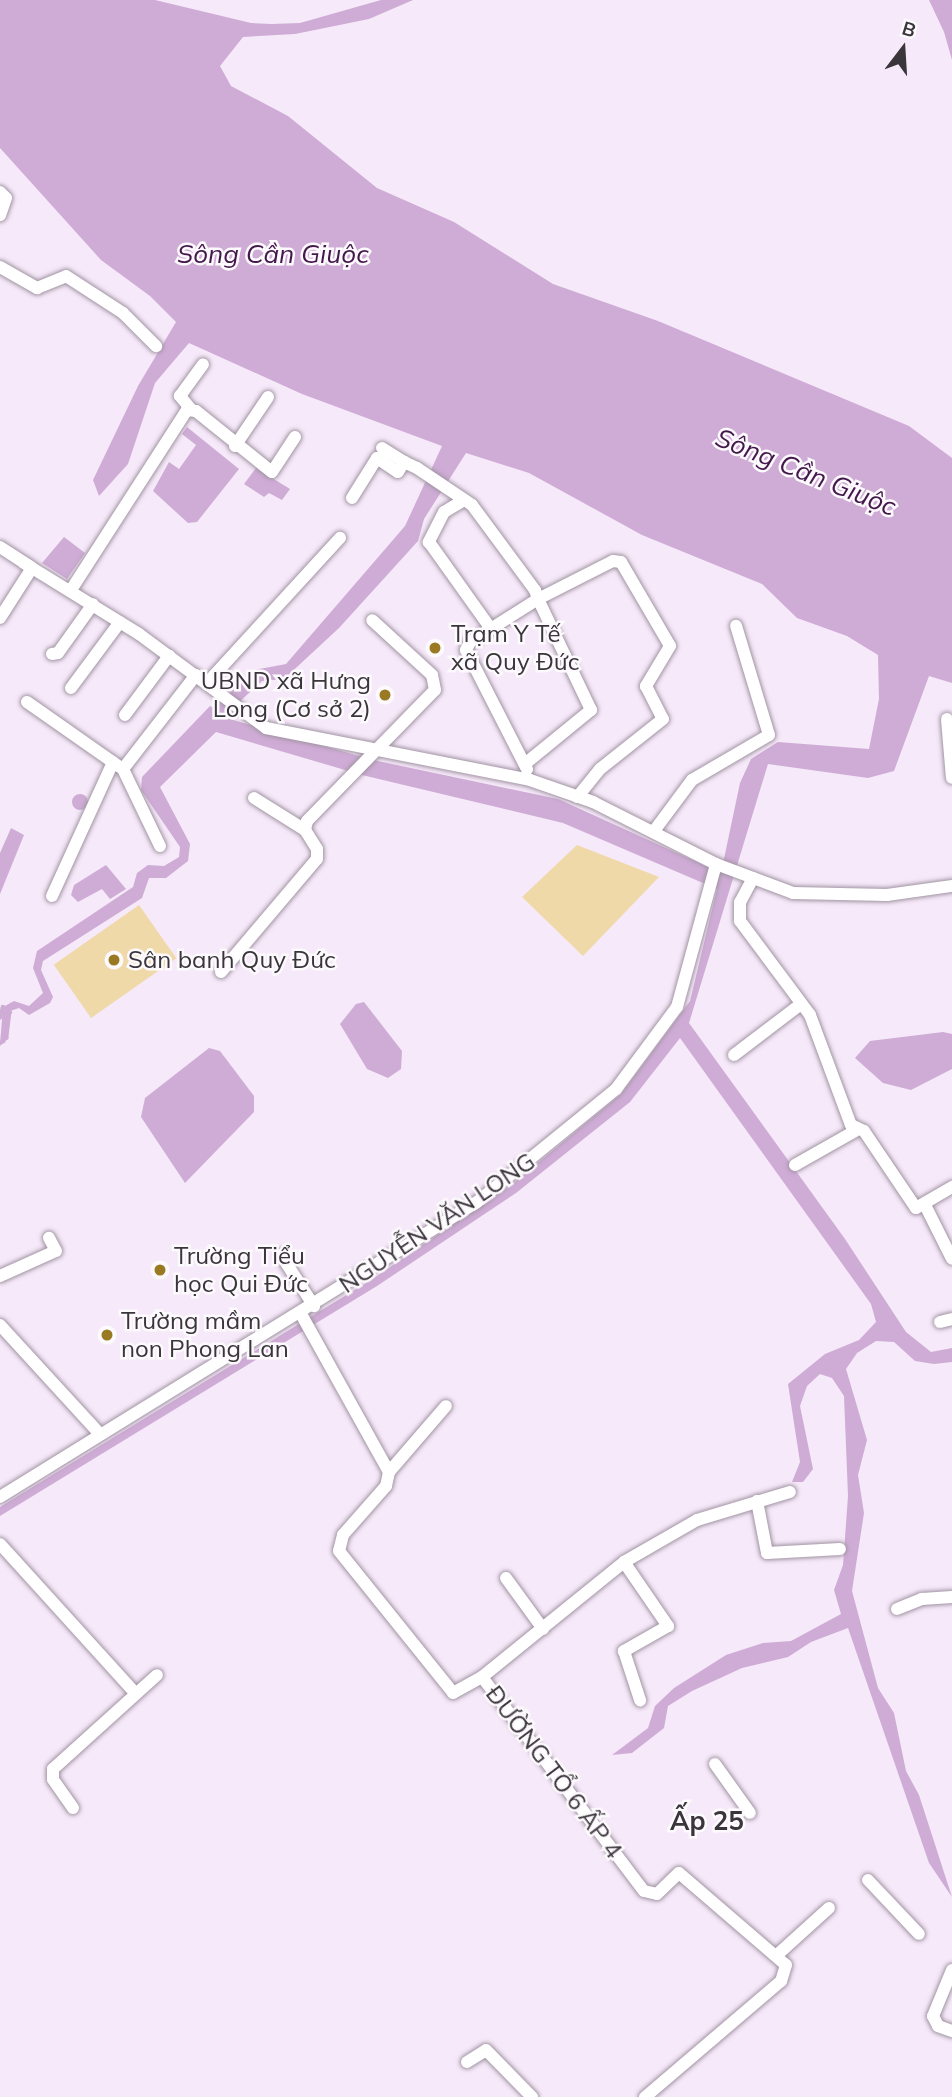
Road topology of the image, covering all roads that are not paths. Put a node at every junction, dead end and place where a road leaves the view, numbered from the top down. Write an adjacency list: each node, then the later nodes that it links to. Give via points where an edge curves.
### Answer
1 (0, 192): 2 (street, via 6,198)
2 (0, 215)
3 (0, 267): 4 (street, via 37,288 66,276 123,313)
4 (156, 346)
5 (203, 363): 7 (street, via 180,396)
6 (268, 397): 9 (street)
7 (190, 408): 9 (street); 17 (street, via 171,429)
8 (295, 438): 9 (street, via 271,472)
9 (235, 446)
10 (382, 448): 11 (street)
11 (404, 462): 12 (street, via 398,472 377,458); 13 (street)
12 (352, 498)
13 (464, 500): 18 (street, via 495,532); 24 (street, via 444,512 429,542)
14 (340, 538): 27 (street)
15 (0, 547): 16 (street)
16 (28, 566): 17 (street); 20 (street)
17 (71, 590): 19 (street)
18 (538, 599): 24 (street); 33 (street, via 591,710); 37 (street, via 618,561 650,604 670,646 646,686 663,715 662,723 629,744)
19 (93, 604): 22 (street); 25 (street, via 58,653)
20 (0, 618)
21 (372, 620): 32 (street, via 436,682 435,690)
22 (120, 622): 26 (street); 28 (street)
23 (736, 626): 40 (street, via 769,735 692,780)
24 (491, 629): 33 (street, via 470,642 467,661)
25 (52, 654)
26 (169, 656): 27 (street); 30 (street)
27 (202, 679): 32 (street, via 266,728); 34 (street)
28 (71, 688)
29 (27, 702): 34 (street)
30 (125, 715)
31 (947, 719): 35 (street)
32 (374, 749): 36 (street); 39 (street, via 307,821)
33 (526, 763): 36 (street)
34 (118, 766): 41 (street); 45 (street)
35 (952, 778)
36 (530, 780): 37 (street)
37 (577, 797): 40 (street)
38 (254, 798): 39 (street)
39 (305, 830): 46 (street, via 317,849 317,859)
40 (654, 831): 42 (street)
41 (160, 846)
42 (718, 865): 43 (street); 57 (street, NGUYỄN VĂN LONG, via 677,1007 616,1089 477,1202)
43 (753, 878): 44 (street, via 793,893 829,897); 47 (street, via 740,902 740,921)
44 (952, 886)
45 (52, 895)
46 (221, 972)
47 (801, 1004): 48 (street); 49 (street, via 810,1015)
48 (734, 1055)
49 (855, 1131): 50 (street); 52 (street, via 864,1131 911,1203 916,1208)
50 (795, 1165)
51 (952, 1187): 52 (street)
52 (925, 1205): 55 (street)
53 (49, 1238): 56 (street, via 56,1251)
54 (281, 1255): 57 (street)
55 (952, 1259)
56 (0, 1276)
57 (314, 1306): 58 (street, NGUYỄN VĂN LONG)
58 (301, 1314): 61 (street, NGUYỄN VĂN LONG); 62 (street)
59 (0, 1325): 61 (street)
60 (446, 1405): 62 (street)
61 (100, 1434): 64 (street, NGUYỄN VĂN LONG)
62 (389, 1472): 74 (street, ĐƯỜNG TỔ 6 ẤP 4, via 386,1486 343,1535 339,1551 449,1690 457,1694)
63 (790, 1492): 65 (street)
64 (0, 1497)
65 (757, 1501): 67 (street, via 767,1553); 68 (street, via 697,1520)
66 (0, 1544): 75 (street)
67 (840, 1549)
68 (624, 1562): 72 (street); 76 (street, via 667,1626 624,1651)
69 (506, 1578): 72 (street)
70 (952, 1597): 71 (street)
71 (897, 1609)
72 (543, 1629): 74 (street)
73 (157, 1675): 75 (street)
74 (482, 1677): 83 (street, ĐƯỜNG TỔ 6 ẤP 4, via 649,1896 679,1873)
75 (136, 1694): 78 (street, via 52,1771)
76 (640, 1700)
77 (715, 1764): 79 (street)
78 (73, 1808)
79 (750, 1813)
80 (868, 1880): 82 (street)
81 (829, 1908): 83 (street)
82 (919, 1934)
83 (778, 1955): 88 (street, via 786,1970 780,1981)
84 (952, 1970): 85 (street, via 933,2016 938,2026)
85 (952, 2031)
86 (467, 2062): 87 (street, via 486,2050)
87 (532, 2097)
88 (645, 2097)

